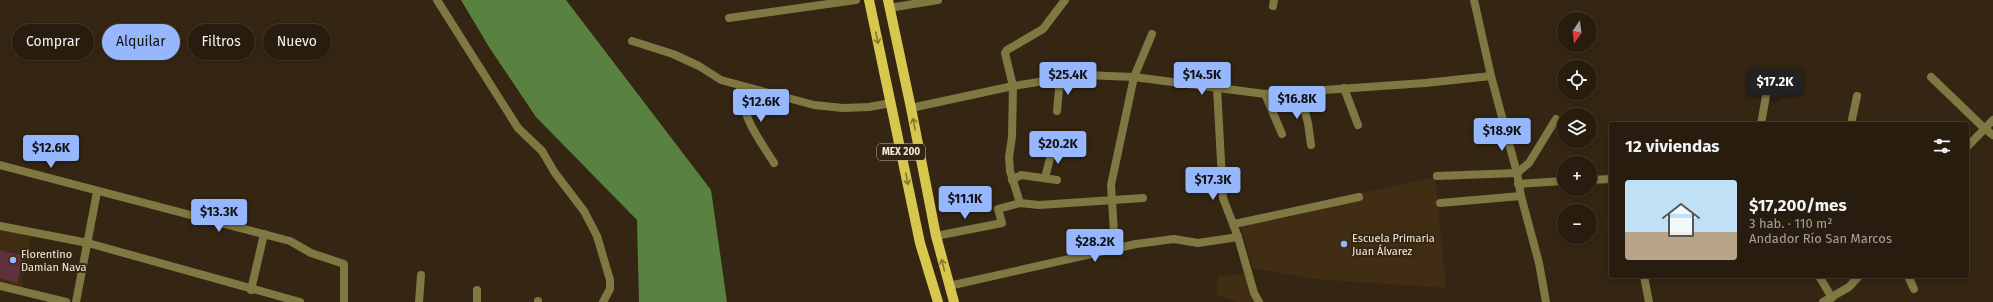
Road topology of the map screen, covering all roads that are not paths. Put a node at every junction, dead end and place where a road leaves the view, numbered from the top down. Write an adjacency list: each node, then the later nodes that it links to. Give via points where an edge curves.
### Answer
1 (437, 0): 80 (street, via 518,128 542,151 584,211 597,236 610,280 610,289)
2 (856, 0): 8 (street)
3 (869, 0): 23 (main road, MEX 200, one-way to 23)
4 (938, 0): 7 (street)
5 (1065, 0): 17 (street, via 1043,28 1007,50 1005,56)
6 (1474, 0): 11 (street)
7 (889, 4): 24 (main road, MEX 200)
8 (729, 18)
9 (1152, 34): 12 (street)
10 (632, 41): 16 (street, via 673,54 722,80)
11 (1491, 76): 19 (street); 39 (street)
12 (1134, 77): 14 (street, via 1084,75); 18 (street); 52 (street, via 1111,186)
13 (1931, 77): 31 (street)
14 (1060, 78): 17 (street); 25 (street)
15 (1769, 79): 28 (street)
16 (740, 86): 23 (street, via 836,108); 37 (street, via 746,116)
17 (1013, 86): 24 (street); 43 (street, via 1009,158)
18 (1217, 88): 21 (street); 55 (street, via 1223,198)
19 (1344, 88): 20 (street); 30 (street)
20 (1299, 91): 21 (street); 34 (street)
21 (1265, 94): 32 (street)
22 (1857, 96): 29 (street)
23 (891, 103): 81 (main road, MEX 200, one-way to 81, via 920,243)
24 (912, 108): 58 (main road, MEX 200, one-way to 24)
25 (1057, 112)
26 (1556, 119): 39 (street, via 1530,163)
27 (1993, 120): 31 (street)
28 (1761, 122)
29 (1851, 122)
30 (1358, 125)
31 (1984, 128): 33 (street); 35 (street)
32 (1282, 134)
33 (1993, 135)
34 (1311, 145)
35 (1969, 145)
36 (1053, 146): 41 (street)
37 (774, 163)
38 (0, 165): 48 (street)
39 (1518, 173): 40 (street); 47 (street)
40 (1437, 176)
41 (1045, 178): 43 (street, via 1021,175); 44 (street)
42 (1609, 179): 45 (street)
43 (1012, 180): 53 (street)
44 (1057, 180)
45 (1597, 180)
46 (1557, 181): 47 (street)
47 (1518, 184): 49 (street)
48 (98, 192): 57 (street); 60 (street)
49 (1521, 196): 54 (street); 84 (street, via 1540,263)
50 (1359, 197): 55 (street)
51 (1142, 198): 52 (street)
52 (1111, 200): 53 (street, via 1039,205); 61 (street)
53 (1020, 203): 58 (street, via 998,209 1001,223)
54 (1440, 203)
55 (1234, 224): 59 (street)
56 (0, 226): 60 (street)
57 (264, 234): 70 (street); 77 (street, via 290,241 311,253 344,264)
58 (936, 236): 68 (main road, MEX 200, one-way to 58)
59 (1238, 237): 61 (street, via 1198,243 1174,239); 83 (street)
60 (88, 243): 70 (street); 75 (street)
61 (1115, 248): 68 (street)
62 (421, 275): 78 (street)
63 (1644, 278): 85 (street)
64 (1820, 278): 72 (street)
65 (1858, 278): 72 (street, via 1849,288)
66 (1909, 278): 69 (street)
67 (0, 286): 74 (street)
68 (949, 286): 82 (main road, MEX 200)
69 (1914, 289)
70 (251, 290): 73 (street)
71 (477, 290): 79 (street)
72 (1832, 298): 86 (street)
73 (272, 299): 76 (street)
74 (66, 302)
75 (76, 302)
76 (300, 302)
77 (344, 302)
78 (419, 302)
79 (476, 302)
80 (603, 302)
81 (938, 302)
82 (954, 302)
83 (1259, 302)
84 (1546, 302)
85 (1649, 302)
86 (1823, 302)

